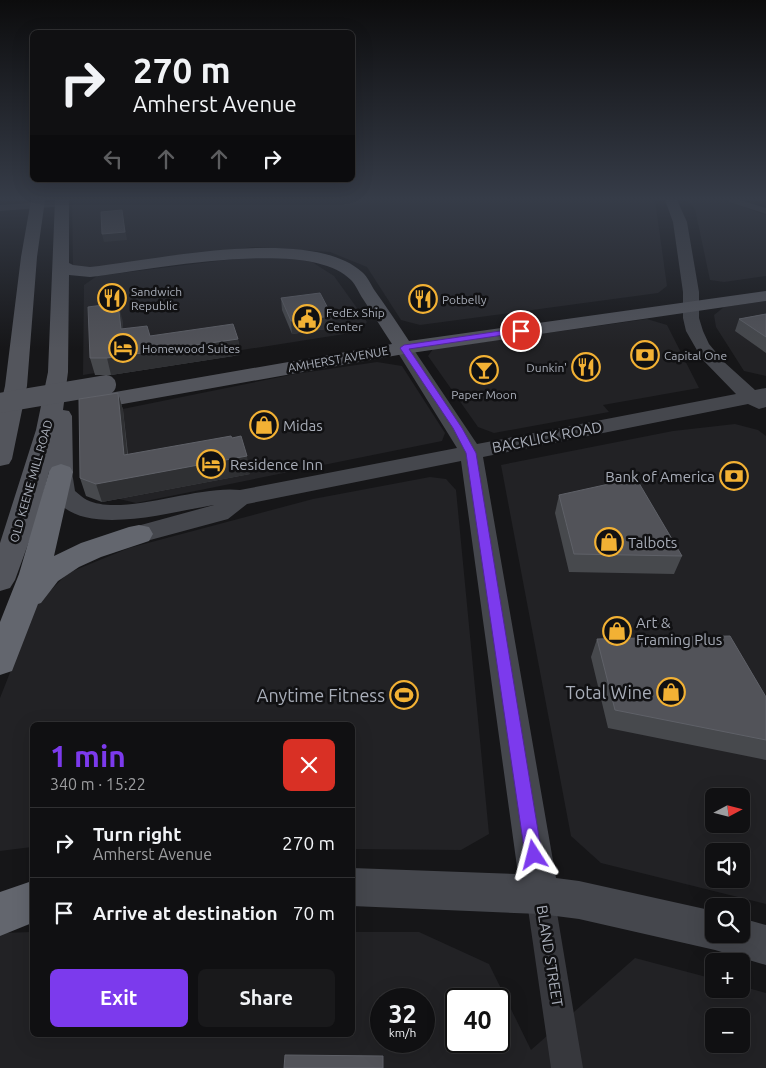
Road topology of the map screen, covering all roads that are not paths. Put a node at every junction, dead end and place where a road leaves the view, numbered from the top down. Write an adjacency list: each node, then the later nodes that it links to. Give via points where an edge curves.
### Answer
1 (30, 250): 11 (main road)
2 (60, 250): 4 (main road, OLD KEENE MILL ROAD)
3 (685, 250): 9 (main road)
4 (60, 264): 5 (main road, via 72,271); 7 (main road, OLD KEENE MILL ROAD)
5 (101, 272): 7 (main road, via 74,279); 10 (main road, BLAND STREET, via 261,253 328,260 348,267 357,276)
6 (766, 283): 9 (main road, AMHERST AVENUE)
7 (59, 294): 13 (main road, OLD KEENE MILL ROAD)
8 (766, 296): 9 (main road, AMHERST AVENUE)
9 (692, 300): 10 (main road, AMHERST AVENUE); 15 (main road, via 691,318 705,350 731,380)
10 (400, 343): 14 (main road, AMHERST AVENUE); 18 (main road, BLAND STREET)
11 (20, 356): 12 (main road); 19 (main road)
12 (0, 358)
13 (58, 372): 20 (main road, via 63,431); 23 (main road, OLD KEENE MILL ROAD, via 37,470)
14 (106, 392): 16 (main road, AMHERST AVENUE, bridge); 17 (main road, AMHERST AVENUE)
15 (761, 400): 18 (main road, BACKLICK ROAD)
16 (0, 403)
17 (0, 418)
18 (471, 453): 21 (main road, BACKLICK ROAD); 27 (main road, BLAND STREET)
19 (0, 460)
20 (61, 472): 21 (main road, BACKLICK ROAD, via 64,493 72,502 100,512 134,511 219,496); 24 (highway)
21 (240, 498): 22 (main road, BACKLICK ROAD, via 219,513)
22 (139, 534): 24 (highway, via 66,562 47,575)
23 (0, 580)
24 (23, 604): 25 (highway)
25 (0, 662)
26 (355, 887): 27 (main road)
27 (540, 895): 30 (main road, via 580,900); 33 (street, BLAND STREET)
28 (30, 903): 29 (highway)
29 (0, 914)
30 (705, 929)
31 (750, 940): 32 (main road)
32 (766, 944)
33 (568, 1068)

